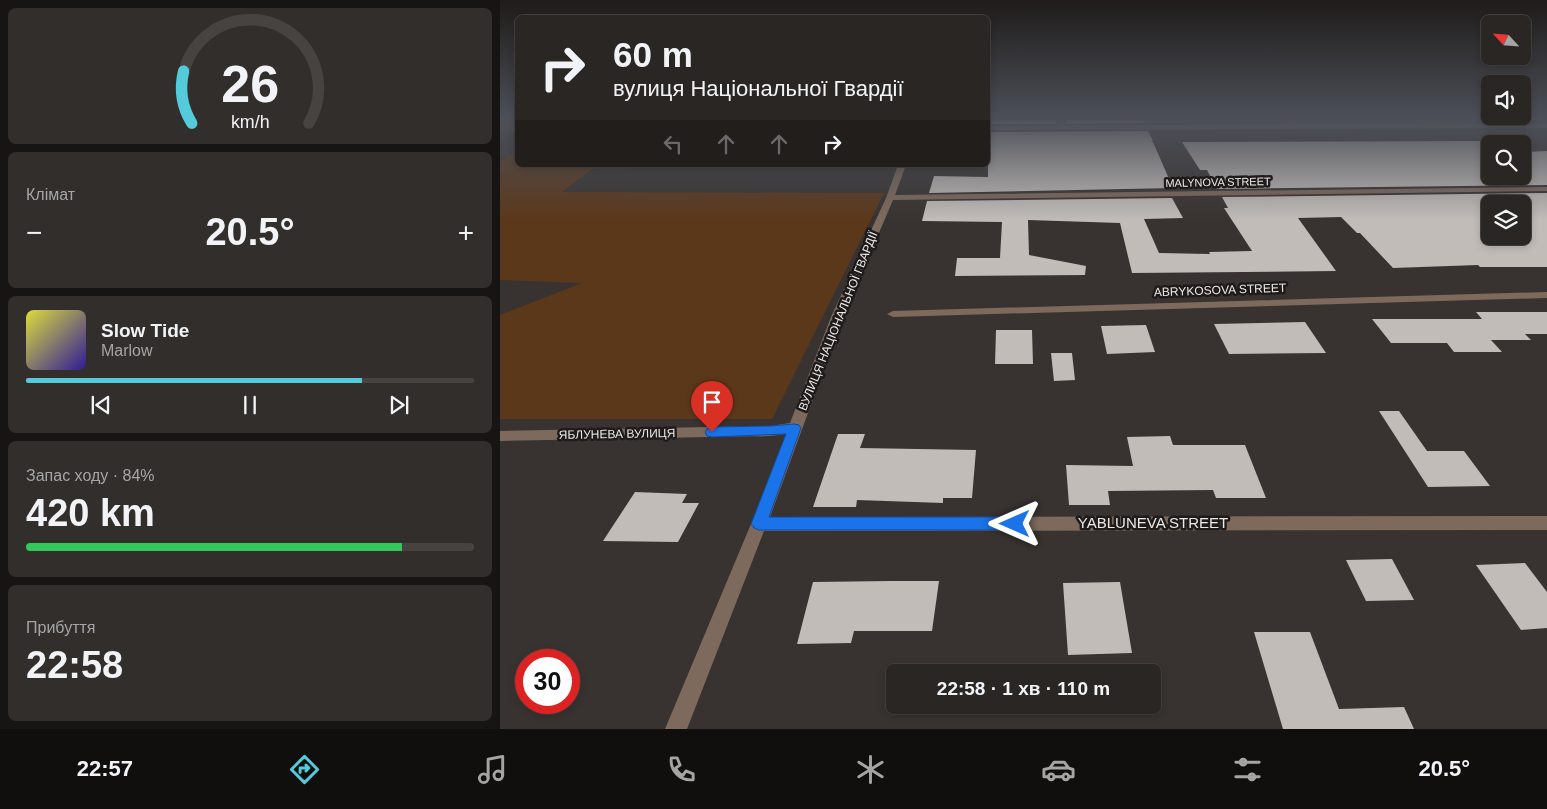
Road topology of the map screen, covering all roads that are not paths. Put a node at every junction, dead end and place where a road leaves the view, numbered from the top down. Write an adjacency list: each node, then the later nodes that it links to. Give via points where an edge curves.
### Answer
1 (901, 167): 3 (street, ВУЛИЦЯ НАЦІОНАЛЬНОЇ ГВАРДІЇ)
2 (1547, 189): 3 (street, MALYNOVA STREET)
3 (890, 198): 6 (street, ВУЛИЦЯ НАЦІОНАЛЬНОЇ ГВАРДІЇ, via 837,317)
4 (1547, 295): 5 (street, ABRYKOSOVA STREET)
5 (893, 314)
6 (794, 428): 7 (street, ЯБЛУНЕВА ВУЛИЦЯ); 9 (street, ВУЛИЦЯ НАЦІОНАЛЬНОЇ ГВАРДІЇ)
7 (500, 436)
8 (1547, 523): 9 (street, YABLUNEVA STREET)
9 (759, 524): 10 (street, ВУЛИЦЯ НАЦІОНАЛЬНОЇ ГВАРДІЇ)
10 (676, 729)

